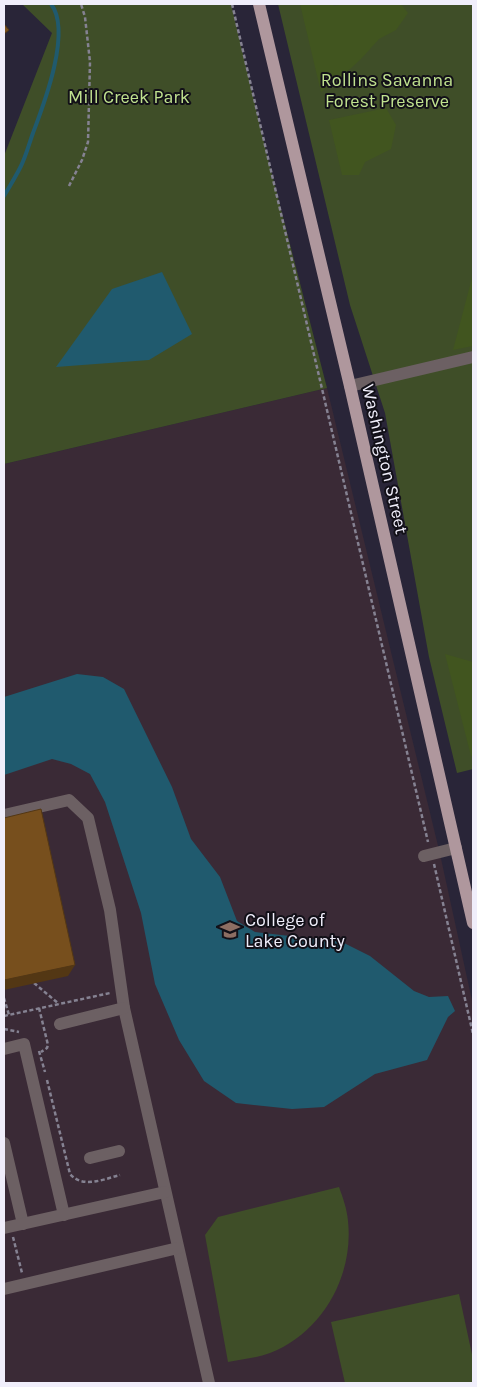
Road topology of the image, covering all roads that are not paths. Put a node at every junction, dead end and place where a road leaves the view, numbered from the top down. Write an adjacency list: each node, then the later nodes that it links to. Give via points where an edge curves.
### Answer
1 (259, 4): 3 (main road, Washington Street)
2 (473, 357): 3 (street)
3 (350, 386): 5 (main road, Washington Street)
4 (4, 815): 8 (street, via 69,800 88,818 110,910)
5 (456, 848): 6 (street); 7 (main road, Washington Street)
6 (428, 855)
7 (473, 923)
8 (124, 1008): 9 (street); 14 (street)
9 (60, 1024)
10 (4, 1049): 15 (street, via 24,1044)
11 (4, 1143): 16 (street)
12 (119, 1151): 13 (street)
13 (90, 1158)
14 (165, 1192): 15 (street); 18 (street)
15 (64, 1214): 16 (street)
16 (23, 1224): 17 (street)
17 (4, 1228)
18 (178, 1248): 19 (street); 20 (street)
19 (4, 1289)
20 (209, 1383)

